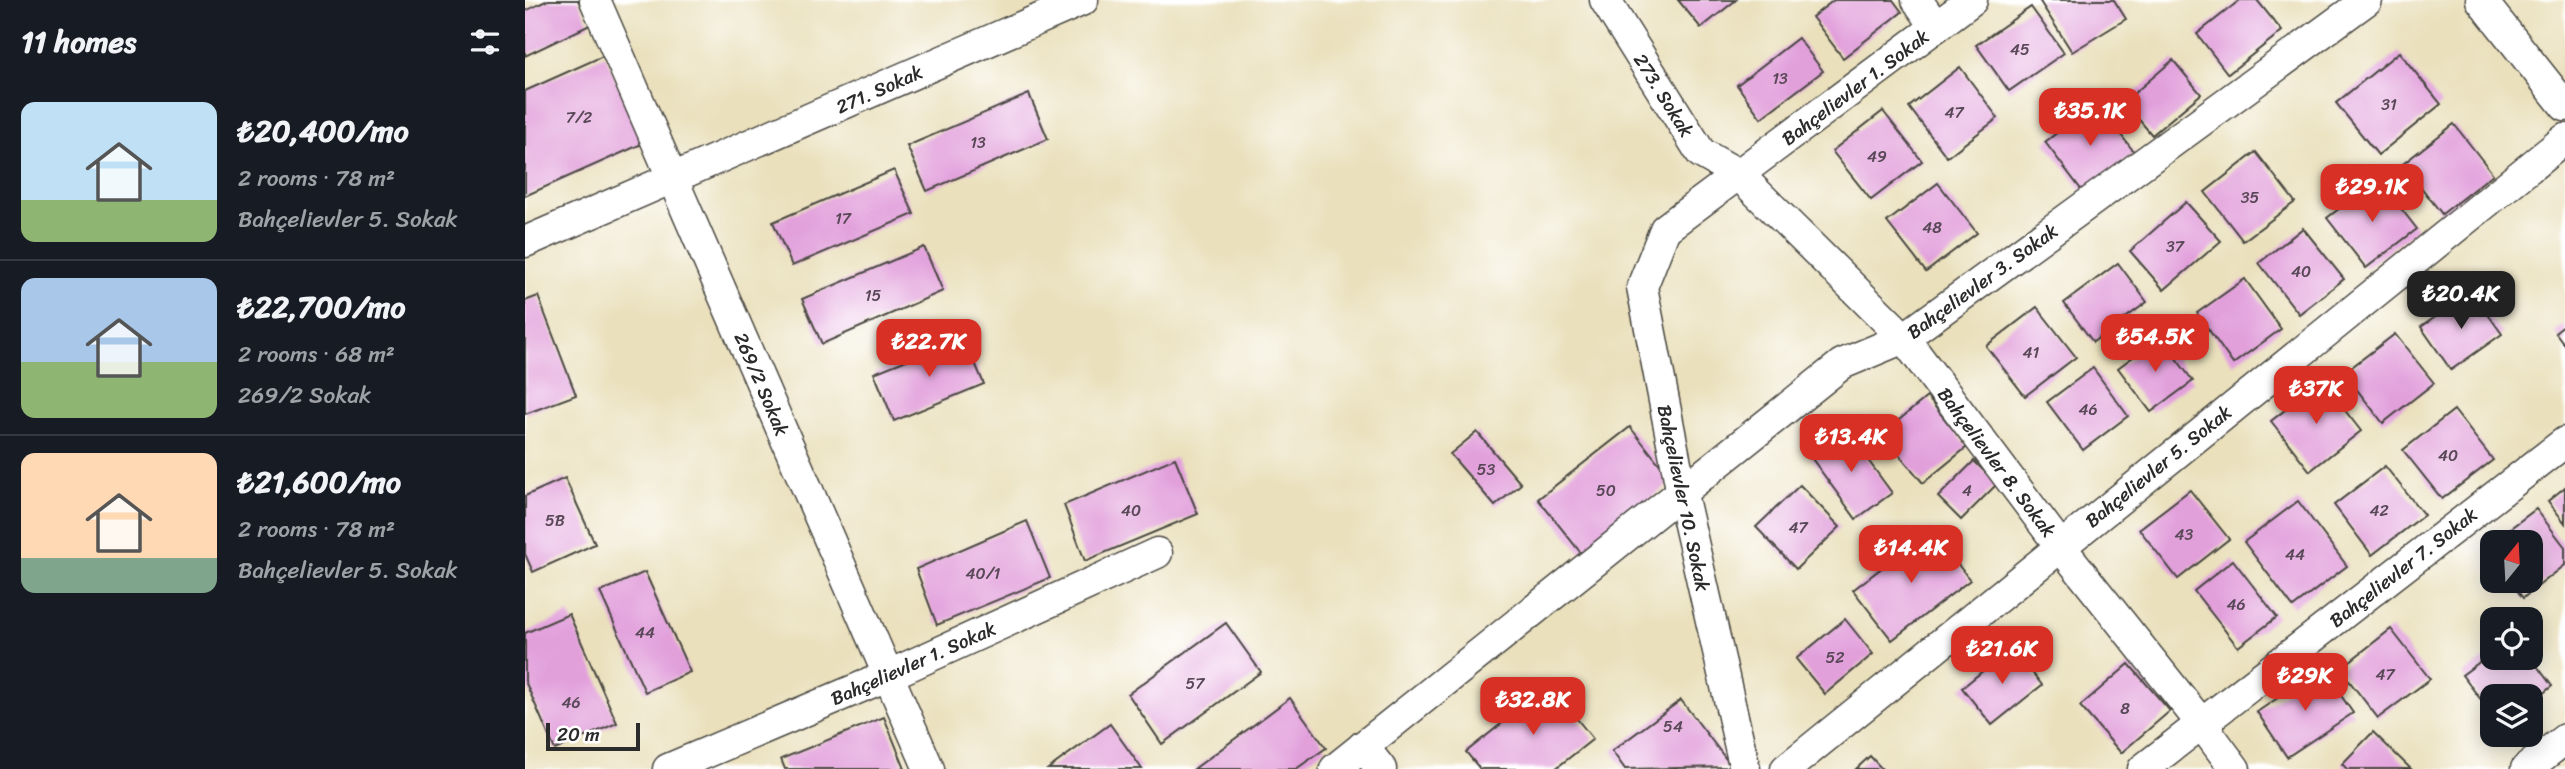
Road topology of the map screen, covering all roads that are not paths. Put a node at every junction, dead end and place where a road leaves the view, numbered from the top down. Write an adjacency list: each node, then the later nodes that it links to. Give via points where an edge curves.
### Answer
1 (595, 0): 12 (street, 269/2 Sokak)
2 (1083, 0): 12 (street, 271. Sokak)
3 (1605, 0): 11 (street, 273. Sokak, via 1700,153)
4 (1917, 0): 8 (street)
5 (1972, 0): 8 (street, Bahçelievler 1. Sokak)
6 (2367, 0): 15 (street, Bahçelievler 3. Sokak)
7 (2481, 0): 9 (street)
8 (1936, 27): 11 (street, Bahçelievler 1. Sokak)
9 (2565, 106)
10 (2565, 139): 18 (street, Bahçelievler 5. Sokak)
11 (1738, 174): 13 (street, Bahçelievler 1. Sokak); 15 (street, Bahçelievler 8. Sokak)
12 (674, 178): 14 (street, 271. Sokak); 20 (street, 269/2 Sokak)
13 (1665, 229): 17 (street, Bahçelievler 10. Sokak, via 1642,287)
14 (525, 242)
15 (1904, 338): 17 (street, Bahçelievler 3. Sokak, via 1842,364); 18 (street, Bahçelievler 8. Sokak)
16 (2565, 442): 21 (street, Bahçelievler 7. Sokak)
17 (1682, 494): 23 (street, Bahçelievler 3. Sokak); 27 (street, Bahçelievler 10. Sokak)
18 (2060, 546): 21 (street, Bahçelievler 8. Sokak); 28 (street, Bahçelievler 5. Sokak)
19 (1157, 553): 20 (street, Bahçelievler 1. Sokak)
20 (887, 676): 24 (street, Bahçelievler 1. Sokak); 25 (street, 269/2 Sokak)
21 (2201, 723): 29 (street, Bahçelievler 7. Sokak); 30 (street, Bahçelievler 8. Sokak)
22 (2565, 739): 31 (street)
23 (1372, 758): 26 (street, Bahçelievler 3. Sokak)
24 (668, 769)
25 (929, 769)
26 (1335, 769)
27 (1745, 769)
28 (1786, 769)
29 (2143, 769)
30 (2235, 769)
31 (2526, 769)

